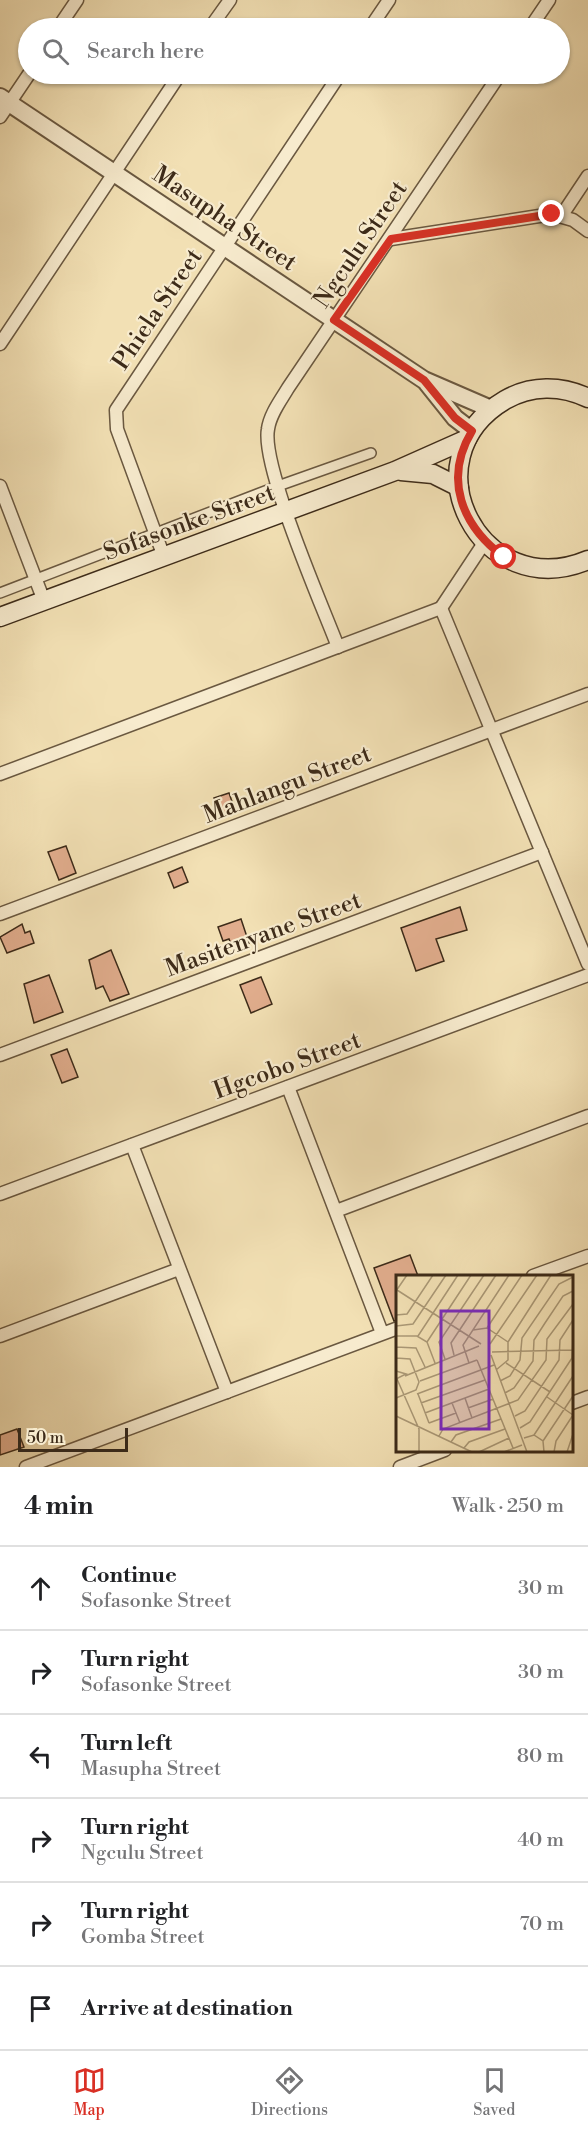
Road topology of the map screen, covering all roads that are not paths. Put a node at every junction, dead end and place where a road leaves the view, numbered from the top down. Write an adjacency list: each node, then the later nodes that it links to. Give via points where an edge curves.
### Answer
1 (77, 0): 5 (street)
2 (230, 0): 6 (street)
3 (389, 0): 7 (street)
4 (549, 0): 8 (street)
5 (65, 18)
6 (217, 18)
7 (377, 18)
8 (537, 18)
9 (21, 84): 13 (street)
10 (173, 84): 14 (street)
11 (333, 84): 19 (street, Phiela Street)
12 (493, 84): 18 (street, Ngculu Street)
13 (3, 106): 14 (street, Masupha Street)
14 (114, 173): 19 (street, Masupha Street); 21 (street)
15 (588, 176): 16 (street)
16 (562, 215): 17 (street); 18 (street, via 539,215)
17 (588, 231)
18 (391, 239): 20 (street, Ngculu Street)
19 (225, 247): 20 (street, Masupha Street); 32 (street, Phiela Street, via 116,410 117,429)
20 (334, 320): 22 (street, Masupha Street); 29 (street, Ngculu Street, via 288,388 268,429 268,447)
21 (0, 344)
22 (424, 380): 24 (street, Masupha Street); 25 (street, Masupha Street)
23 (588, 398): 24 (main road, Sofasonke Street, via 574,391 545,388 516,394)
24 (491, 409): 25 (main road, Sofasonke Street)
25 (470, 435): 27 (main road, Sofasonke Street); 30 (main road, Sofasonke Street, via 460,460)
26 (370, 453): 29 (street)
27 (395, 471): 30 (main road, Sofasonke Street, via 433,474); 31 (main road, Sofasonke Street)
28 (0, 486): 36 (street)
29 (278, 486): 31 (street, Ngculu Street); 32 (street)
30 (459, 487): 33 (main road, Sofasonke Street, via 462,505)
31 (287, 511): 34 (main road, Sofasonke Street); 41 (street, Ngculu Street)
32 (156, 533): 34 (street, Phiela Street); 36 (street)
33 (484, 543): 35 (main road, Sofasonke Street, via 526,567 550,570); 39 (street)
34 (164, 556): 38 (main road, Sofasonke Street)
35 (583, 566)
36 (36, 580): 37 (street); 38 (street)
37 (0, 593)
38 (44, 601): 40 (main road, Sofasonke Street)
39 (441, 608): 41 (street); 43 (street)
40 (0, 617)
41 (338, 647): 44 (street)
42 (588, 694): 43 (street, Mahlangu Street)
43 (491, 730): 45 (street); 46 (street, Mahlangu Street)
44 (0, 774)
45 (542, 852): 47 (street); 49 (street, Masitenyane Street)
46 (0, 914)
47 (588, 964)
48 (588, 975): 50 (street, Hgcobo Street)
49 (0, 1055)
50 (288, 1087): 52 (street, Hgcobo Street); 54 (street)
51 (588, 1116): 54 (street)
52 (132, 1145): 53 (street, Hgcobo Street); 56 (street)
53 (0, 1194)
54 (336, 1211): 59 (street)
55 (588, 1256): 57 (street)
56 (179, 1269): 60 (street); 61 (street)
57 (536, 1275)
58 (396, 1329): 59 (street)
59 (382, 1334): 61 (street)
60 (0, 1336)
61 (227, 1392): 65 (street)
62 (588, 1397): 63 (street)
63 (573, 1403)
64 (440, 1452): 66 (street)
65 (26, 1467)
66 (400, 1467)

